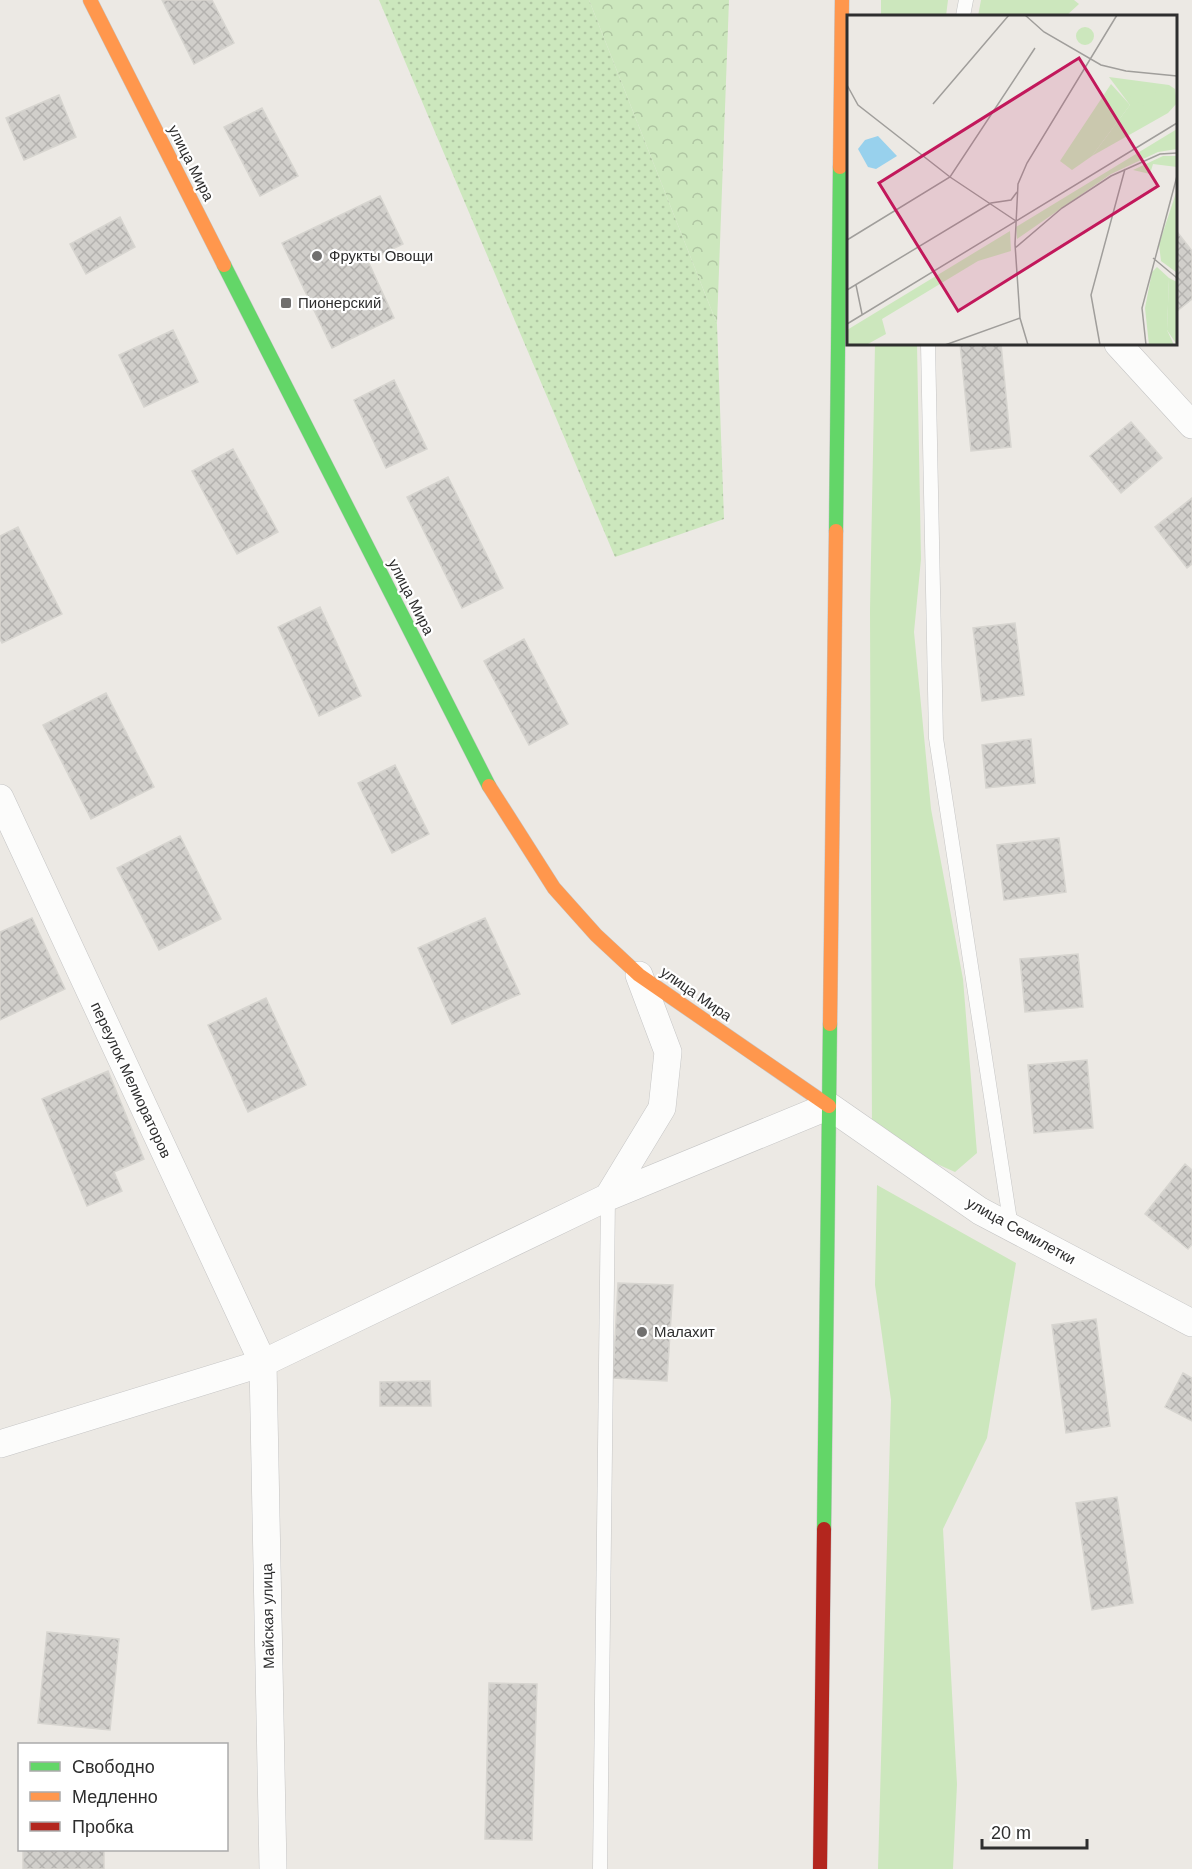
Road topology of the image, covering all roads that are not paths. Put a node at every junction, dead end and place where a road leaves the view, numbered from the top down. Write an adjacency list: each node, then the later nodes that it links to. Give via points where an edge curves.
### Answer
1 (90, 0): 9 (main road, улица Мира, via 488,785 554,888)
2 (842, 0): 10 (main road)
3 (966, 0): 4 (lane)
4 (963, 15)
5 (928, 345): 12 (lane, via 936,738)
6 (1119, 345): 7 (street)
7 (1192, 425)
8 (0, 798): 14 (street, переулок Мелиораторов)
9 (639, 975): 10 (main road, улица Мира); 11 (street, via 668,1052 662,1108)
10 (829, 1106): 11 (street); 12 (street, улица Семилетки, via 980,1211); 18 (main road)
11 (608, 1197): 14 (street); 17 (lane)
12 (1011, 1227): 13 (street, улица Семилетки)
13 (1192, 1323)
14 (262, 1363): 15 (street); 16 (street, Майская улица)
15 (0, 1444)
16 (273, 1869)
17 (600, 1869)
18 (820, 1869)

